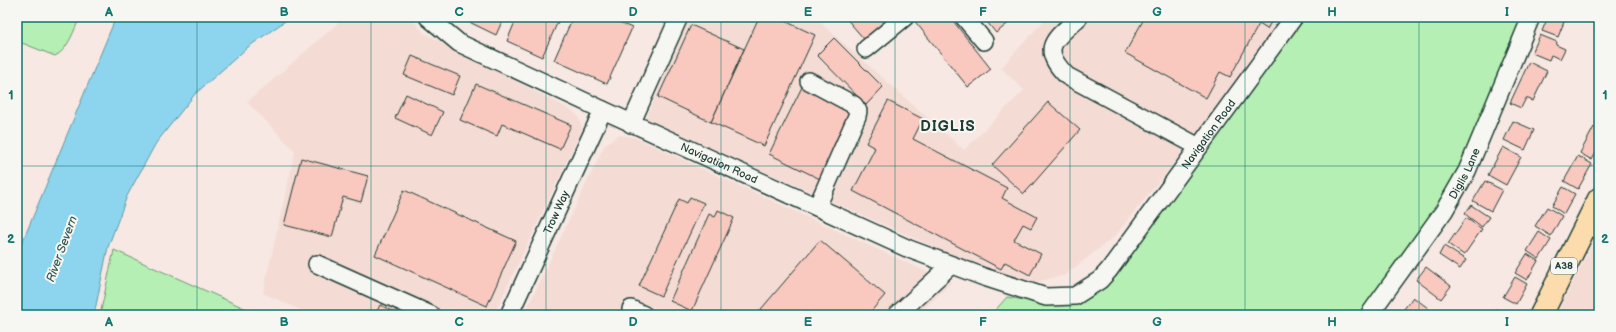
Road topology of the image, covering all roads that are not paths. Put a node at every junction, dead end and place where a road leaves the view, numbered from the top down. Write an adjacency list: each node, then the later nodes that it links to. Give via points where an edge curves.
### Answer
1 (679, 17): 12 (street)
2 (905, 17): 9 (street)
3 (964, 17): 8 (street)
4 (1080, 17): 13 (street, via 1051,47 1052,56 1067,76)
5 (1294, 17): 13 (street, Navigation Road)
6 (1531, 17): 22 (street, Diglis Lane, via 1467,170 1444,211)
7 (434, 19): 11 (street, Navigation Road, via 459,43)
8 (984, 41)
9 (866, 50)
10 (809, 81): 15 (street, via 854,105 858,110 858,116)
11 (603, 110): 12 (street, Navigation Road); 19 (street, Trow Way)
12 (631, 124): 15 (street, Navigation Road)
13 (1199, 147): 18 (street, Navigation Road, via 1100,280 1074,296 1046,298)
14 (1599, 199): 16 (main road, A38)
15 (817, 207): 18 (street, Navigation Road)
16 (1592, 227): 23 (main road, A38)
17 (317, 264): 20 (street)
18 (950, 265): 21 (street)
19 (515, 311)
20 (431, 315)
21 (897, 315)
22 (1369, 315)
23 (1541, 315)

